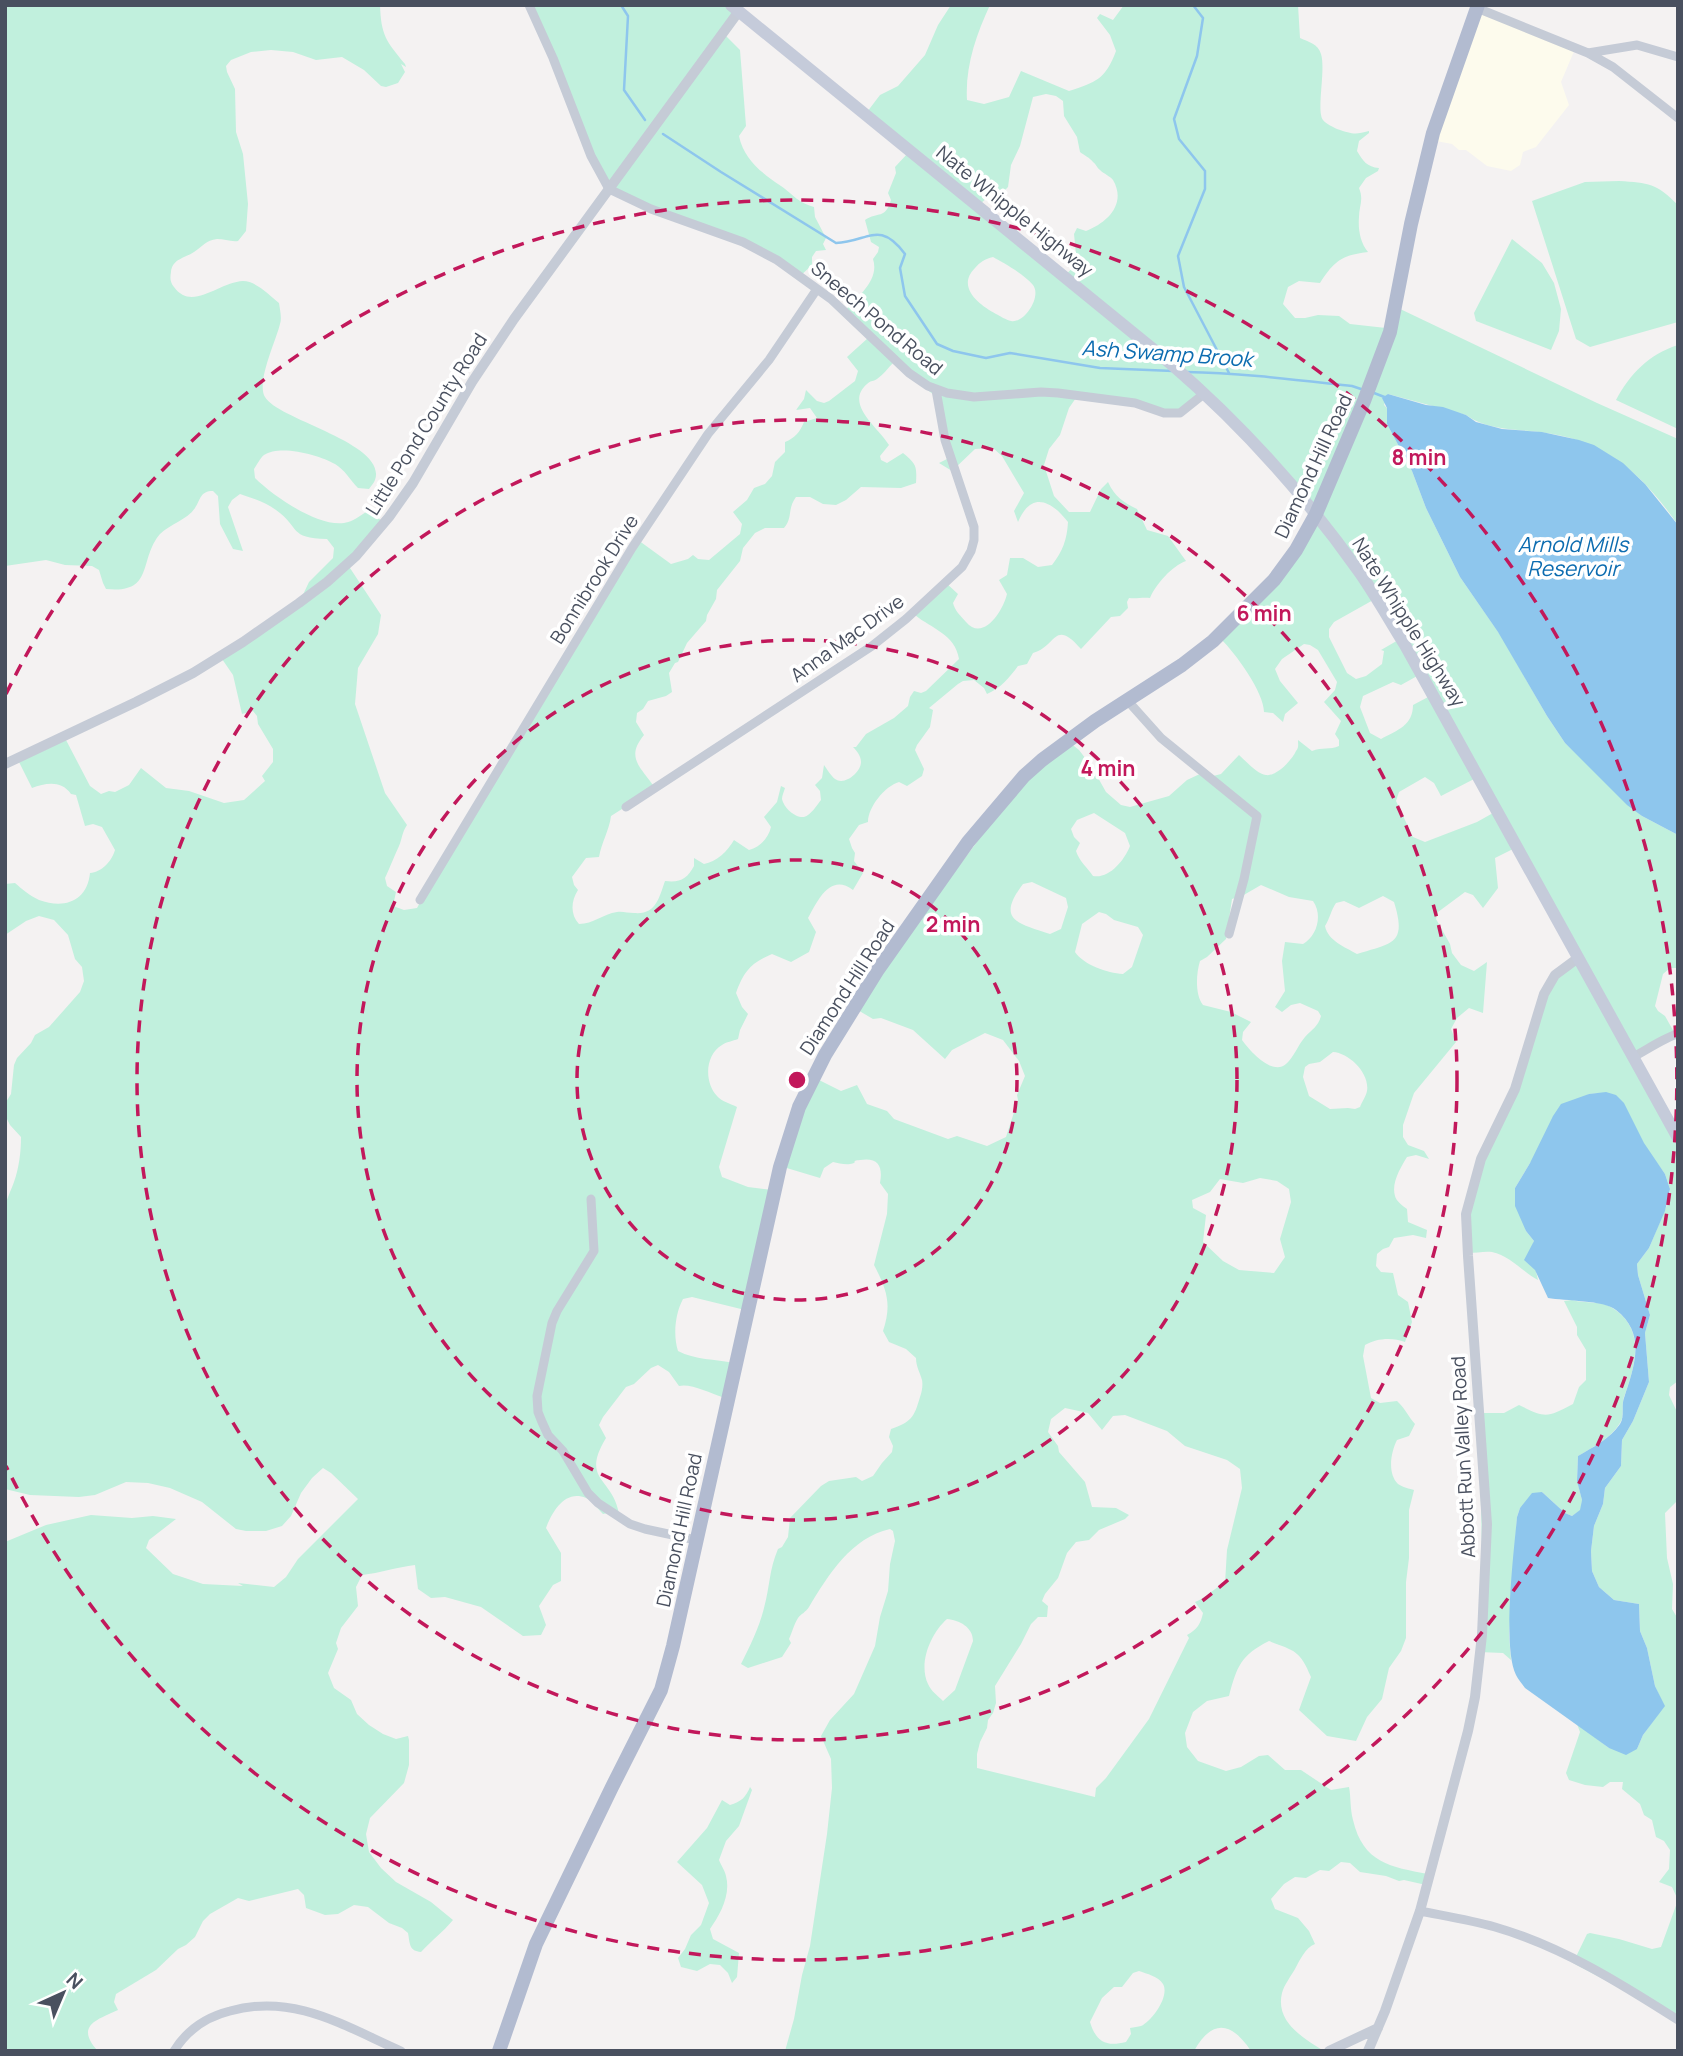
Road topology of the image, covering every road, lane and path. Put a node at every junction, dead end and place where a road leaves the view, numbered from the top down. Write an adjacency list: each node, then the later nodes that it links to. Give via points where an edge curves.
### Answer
1 (529, 5): 7 (street)
2 (1477, 7): 4 (street); 11 (main road, Diamond Hill Road, via 1433,133 1390,331)
3 (735, 8): 7 (street, Little Pond County Road); 10 (main road, Nate Whipple Highway)
4 (1588, 53): 5 (street, via 1637,45); 6 (street)
5 (1678, 57)
6 (1678, 118)
7 (609, 189): 8 (street, Sneech Pond Road, via 760,250); 13 (street, Little Pond County Road, via 499,340 413,483 344,568 193,673)
8 (817, 289): 9 (street, Sneech Pond Road, via 909,373); 15 (street, Bonnibrook Drive, via 769,360 708,434 632,548)
9 (936, 390): 10 (street, Sneech Pond Road, via 974,397 1058,393 1135,403 1164,413 1180,413); 14 (street, Anna Mac Drive, via 945,440 974,527 971,551 962,567 863,652)
10 (1205, 393): 11 (main road, Nate Whipple Highway)
11 (1316, 514): 12 (main road, Diamond Hill Road, via 1282,570 1245,611 1182,665); 17 (main road, Nate Whipple Highway, via 1405,645)
12 (1127, 700): 16 (street, via 1161,738 1256,816); 22 (main road, Diamond Hill Road, via 1042,760 977,831 877,971 814,1075 780,1167)
13 (5, 764)
14 (626, 807)
15 (420, 900)
16 (1229, 934)
17 (1578, 958): 19 (main road, Nate Whipple Highway); 23 (street, Abbott Run Valley Road, via 1555,975 1544,994 1518,1080 1481,1159 1466,1214 1487,1524 1482,1635 1468,1731)
18 (1678, 1034): 19 (street)
19 (1633, 1057): 20 (main road, Nate Whipple Highway)
20 (1678, 1138)
21 (591, 1199): 22 (street, via 594,1251 552,1323 537,1396 541,1422 598,1503 630,1524)
22 (696, 1540): 28 (main road, Diamond Hill Road, via 660,1690 536,1944)
23 (1420, 1911): 24 (street, via 1532,1940 1620,1983); 25 (street, Abbott Run Valley Road)
24 (1678, 2020)
25 (1378, 2028): 29 (street); 30 (street, Abbott Run Valley Road)
26 (174, 2051): 27 (street, via 193,2028 215,2015 270,2005 321,2015)
27 (401, 2051)
28 (499, 2051)
29 (1329, 2051)
30 (1368, 2051)

